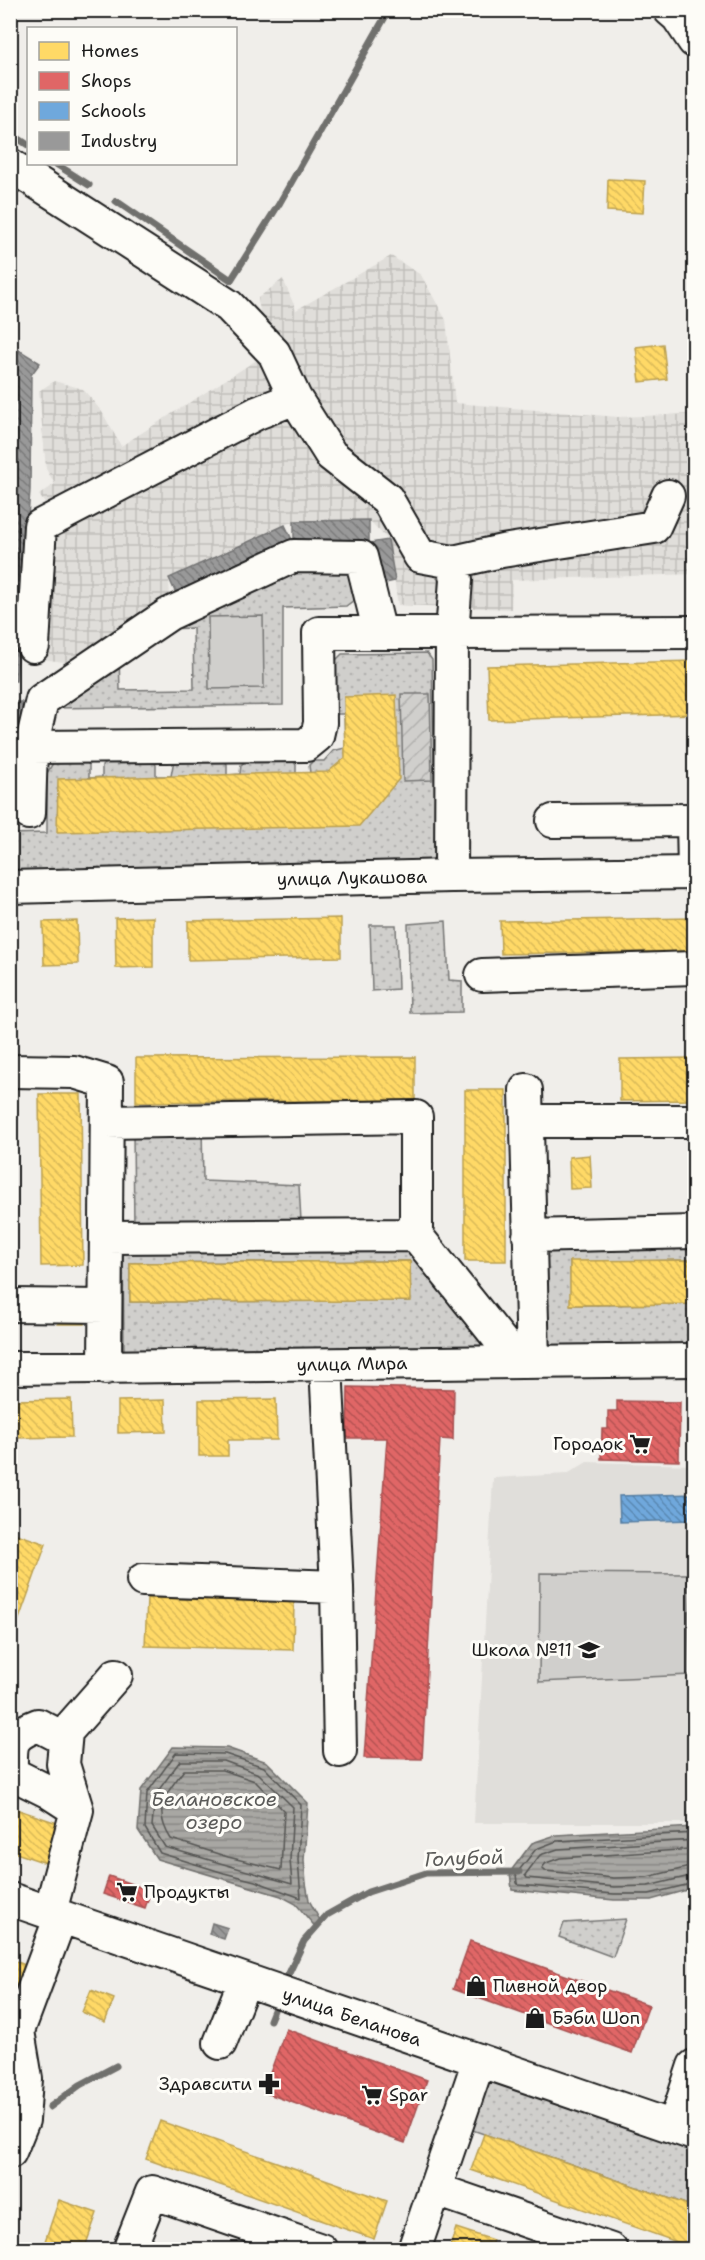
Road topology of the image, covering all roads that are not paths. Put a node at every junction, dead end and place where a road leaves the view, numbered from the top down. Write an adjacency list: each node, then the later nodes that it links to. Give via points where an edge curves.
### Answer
1 (670, 10): 2 (street)
2 (694, 41)
3 (10, 165): 4 (street, via 229,306 274,353)
4 (295, 398): 6 (street, via 331,455 387,499 420,556); 10 (street, via 257,413 40,526)
5 (668, 496): 6 (street, via 654,527)
6 (453, 562): 9 (street, via 456,580)
7 (694, 632): 9 (street)
8 (380, 633): 9 (street); 11 (street, via 319,633 320,723 316,736 306,744); 11 (street, via 361,557 294,556 169,614 42,700)
9 (452, 633): 16 (street)
10 (33, 646)
11 (31, 747): 12 (street)
12 (29, 813)
13 (694, 820): 14 (street); 15 (street)
14 (553, 821)
15 (694, 873): 16 (street, улица Лукашова)
16 (451, 876): 17 (street, улица Лукашова)
17 (10, 887)
18 (694, 968): 19 (street)
19 (482, 975)
20 (10, 1071): 23 (street, via 74,1072 107,1082)
21 (526, 1090): 24 (street)
22 (694, 1121): 24 (street)
23 (107, 1122): 26 (street, via 416,1117); 28 (street)
24 (527, 1122): 27 (street)
25 (694, 1232): 27 (street)
26 (416, 1234): 28 (street); 32 (street)
27 (530, 1236): 32 (street)
28 (106, 1237): 30 (street)
29 (10, 1305): 30 (street)
30 (105, 1306): 35 (street)
31 (694, 1360): 32 (street, улица Мира)
32 (525, 1361): 33 (street, улица Мира)
33 (326, 1365): 35 (street, улица Мира); 37 (street)
34 (10, 1368): 35 (street, улица Мира)
35 (105, 1368)
36 (143, 1580): 37 (street)
37 (337, 1587): 40 (street)
38 (116, 1675): 39 (street, via 66,1732)
39 (65, 1739): 41 (street, via 63,1764); 41 (street, via 38,1725 21,1732 11,1744 11,1773)
40 (340, 1751)
41 (77, 1810): 43 (street)
42 (10, 1899): 43 (street, улица Беланова)
43 (55, 1914): 44 (street, улица Беланова); 45 (street)
44 (250, 1982): 46 (street); 47 (street, улица Беланова)
45 (14, 2030): 50 (street, via 26,2079 23,2120)
46 (220, 2043)
47 (479, 2060): 49 (street, улица Беланова); 51 (street)
48 (694, 2066): 49 (street)
49 (684, 2130)
50 (10, 2152)
51 (434, 2189): 52 (street); 55 (street)
52 (532, 2237): 56 (street)
53 (129, 2250): 54 (street, via 152,2192)
54 (321, 2250)
55 (414, 2250)
56 (611, 2250)

